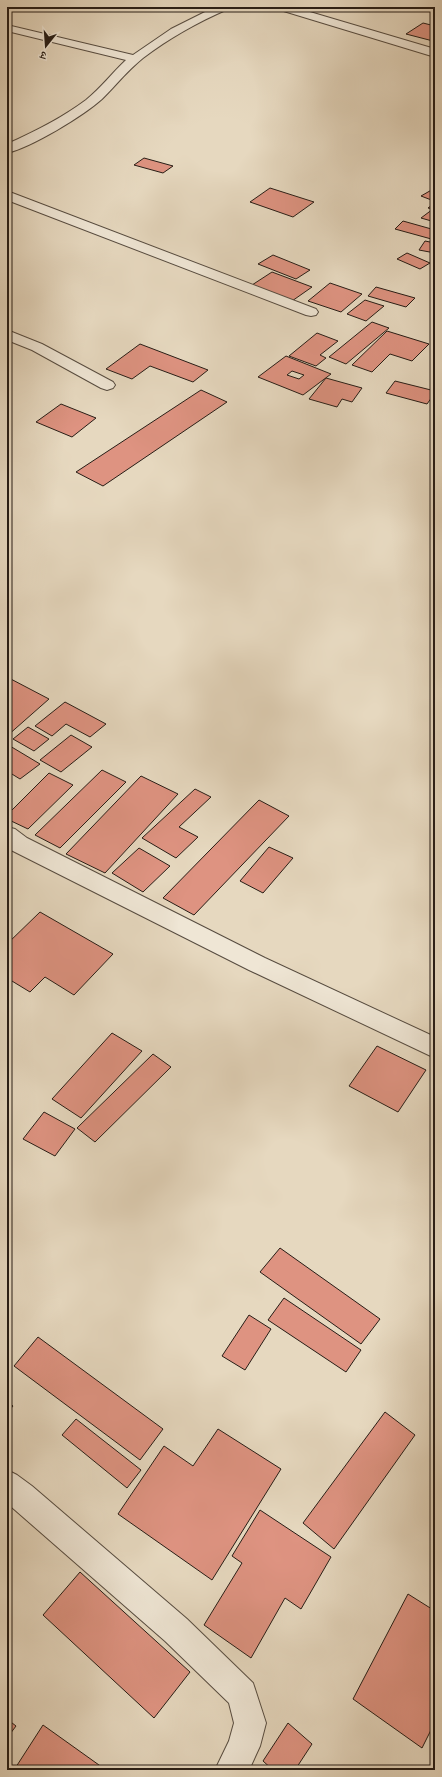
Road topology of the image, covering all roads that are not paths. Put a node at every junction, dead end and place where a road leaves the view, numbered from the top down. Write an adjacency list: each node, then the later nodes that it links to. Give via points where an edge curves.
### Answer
1 (224, 7): 5 (street, via 171,35)
2 (281, 7): 4 (street)
3 (7, 28): 5 (street)
4 (435, 53)
5 (135, 59): 6 (street, via 85,107)
6 (7, 149)
7 (7, 195): 8 (street)
8 (311, 312)
9 (7, 335): 10 (street, via 37,347)
10 (107, 385)
11 (7, 836): 12 (street, via 26,848 257,964)
12 (435, 1048)
13 (7, 1485): 14 (street, via 176,1630 242,1694 250,1723 244,1746)
14 (230, 1770)

